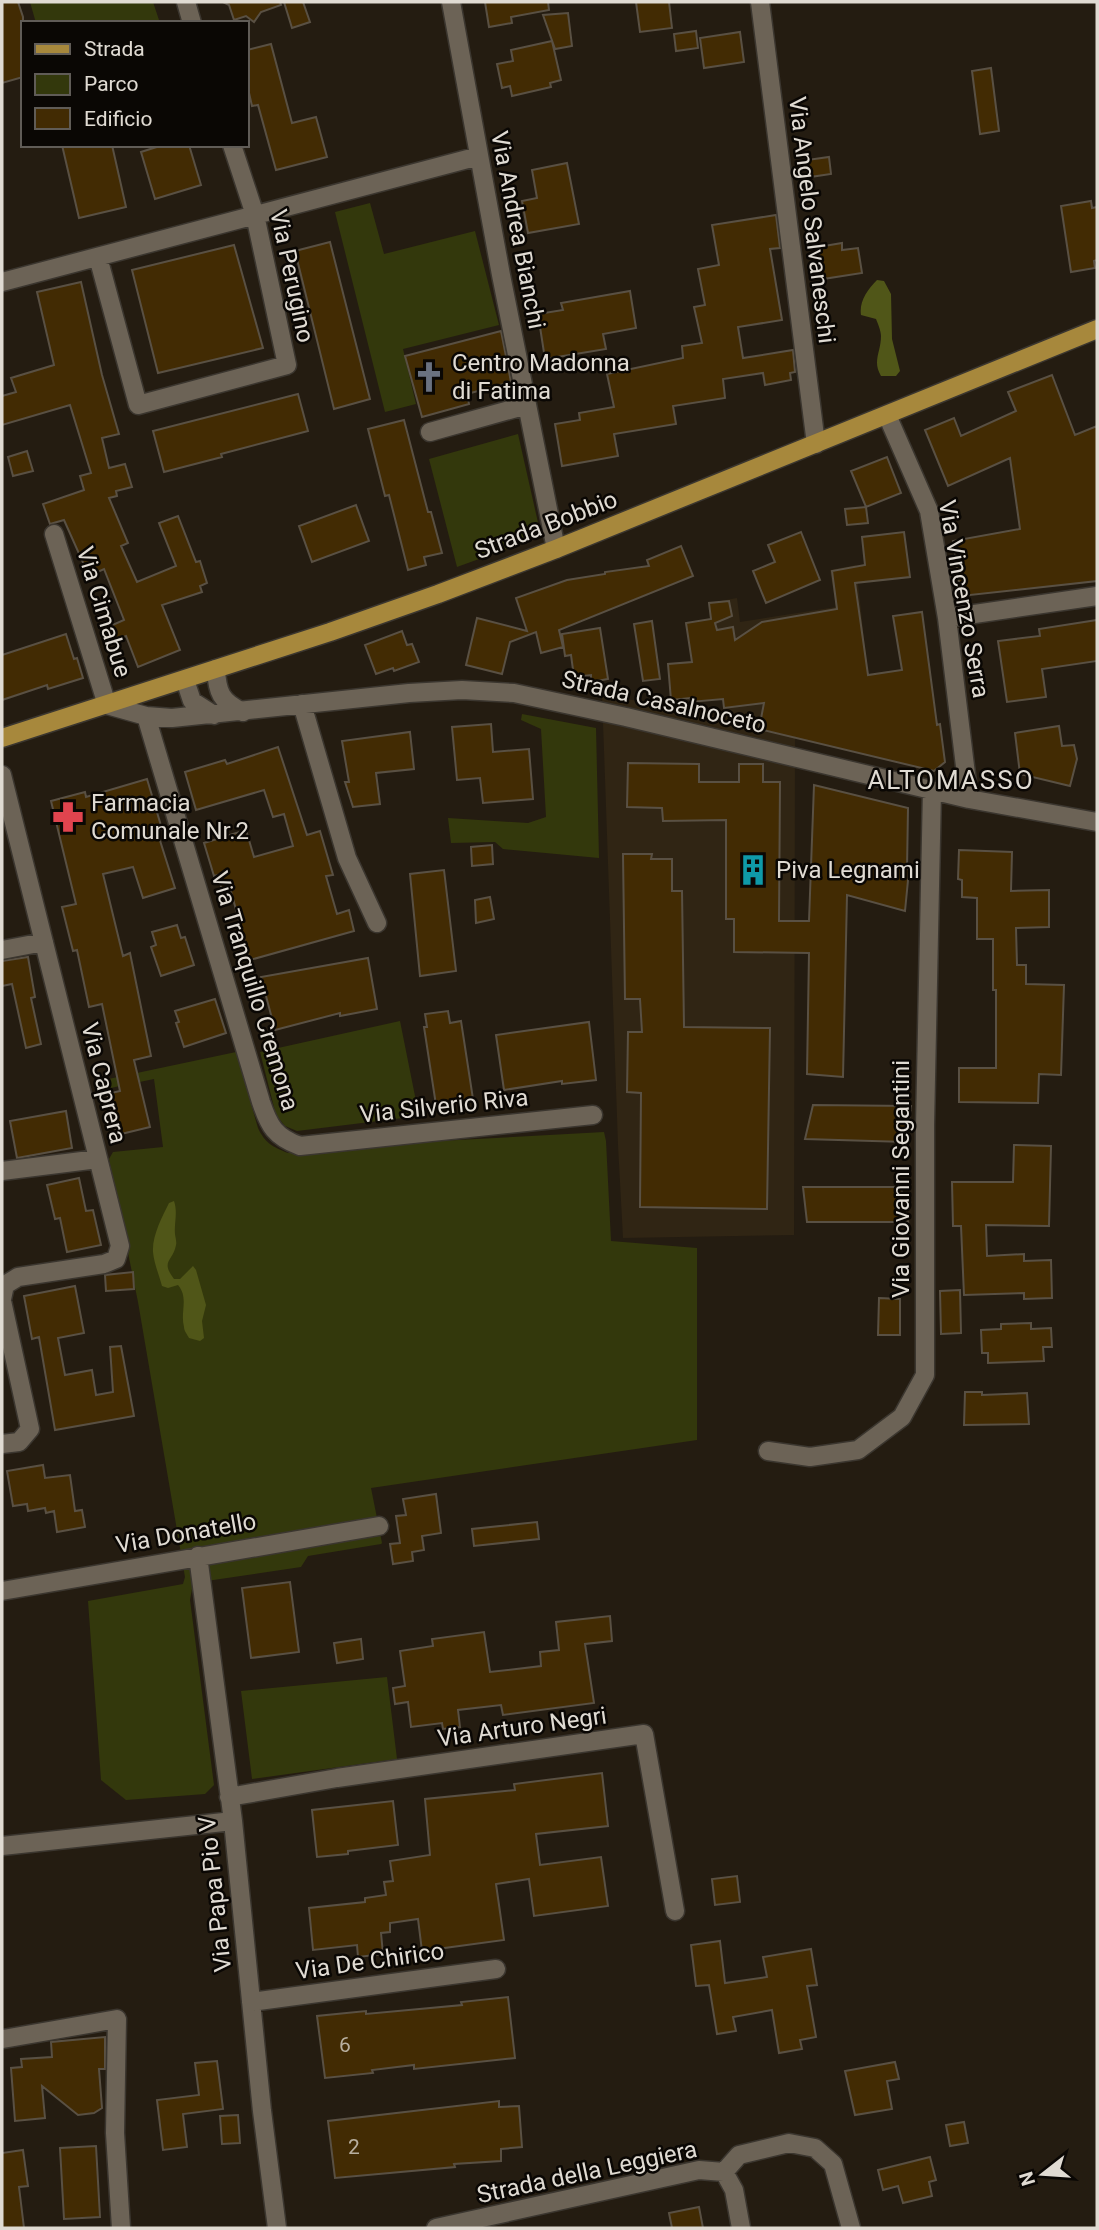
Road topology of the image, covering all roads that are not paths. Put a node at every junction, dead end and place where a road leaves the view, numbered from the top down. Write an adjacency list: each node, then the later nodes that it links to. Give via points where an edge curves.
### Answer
1 (186, 2): 4 (street)
2 (451, 2): 6 (street, Via Andrea Bianchi)
3 (760, 2): 14 (street, Via Angelo Salvaneschi)
4 (191, 21)
5 (233, 147): 7 (street, Via Perugino)
6 (480, 156): 7 (street); 11 (street, Via Andrea Bianchi)
7 (255, 215): 8 (street); 8 (street, Via Perugino, via 287,365 138,405)
8 (98, 257): 9 (street)
9 (2, 282)
10 (1097, 329): 12 (main road, Strada Bobbio)
11 (527, 405): 13 (street); 16 (street, Via Andrea Bianchi)
12 (887, 415): 14 (main road, Strada Bobbio); 18 (street, Via Vincenzo Serra, via 929,511)
13 (430, 432)
14 (816, 444): 16 (main road, Strada Bobbio)
15 (54, 534): 22 (street, Via Cimabue)
16 (555, 549): 19 (main road, Strada Bobbio)
17 (1097, 596): 18 (street)
18 (947, 618): 29 (street, Via Vincenzo Serra)
19 (216, 670): 20 (main road, Strada Bobbio); 23 (street, via 217,688 229,706)
20 (185, 680): 22 (main road, Strada Bobbio); 24 (street, via 192,701)
21 (302, 704): 23 (street, Strada Casalnoceto); 28 (street, Strada Casalnoceto, via 462,690 514,694); 31 (street, via 347,858)
22 (107, 705): 25 (street, Strada Casalnoceto); 26 (main road, Strada Bobbio)
23 (243, 712): 24 (street, Strada Casalnoceto)
24 (214, 715): 25 (street, Strada Casalnoceto)
25 (146, 716): 35 (street, Via Tranquillo Cremona, via 269,1124 278,1135)
26 (2, 738)
27 (3, 785): 32 (street, Via Caprera)
28 (932, 790): 29 (street, Strada Casalnoceto); 40 (street, Via Giovanni Segantini, via 924,1166 925,1375 902,1417 858,1450 810,1457)
29 (969, 799): 30 (street, Strada Casalnoceto)
30 (1097, 822)
31 (377, 923)
32 (44, 943): 33 (street); 36 (street, Via Caprera)
33 (2, 950)
34 (593, 1115): 35 (street, Via Silverio Riva)
35 (300, 1146)
36 (98, 1159): 37 (street); 38 (street, Via Caprera, via 120,1246 116,1259 104,1265 18,1277 5,1285)
37 (2, 1171)
38 (2, 1300): 39 (street, Via Caprera, via 30,1429 19,1442)
39 (2, 1444)
40 (768, 1451)
41 (379, 1526): 42 (street, Via Donatello)
42 (198, 1556): 43 (street, Via Donatello); 44 (street, Via Papa Pio V)
43 (2, 1591)
44 (229, 1797): 45 (street, Via Papa Pio V); 47 (street, Via Arturo Negri, via 644,1734)
45 (233, 1821): 46 (street); 49 (street, Via Papa Pio V)
46 (2, 1846)
47 (675, 1911)
48 (496, 1969): 49 (street, Via De Chirico)
49 (251, 2003): 54 (street, Via Papa Pio V)
50 (3, 2039): 53 (street, via 117,2019 115,2133)
51 (724, 2172): 52 (street, Strada della Leggiera, via 699,2170); 56 (street, via 734,2190); 57 (street, Strada della Leggiera, via 739,2155 789,2143 815,2148 833,2164)
52 (494, 2222): 55 (street, Strada della Leggiera)
53 (121, 2228)
54 (277, 2228)
55 (436, 2228)
56 (741, 2228)
57 (851, 2228)

